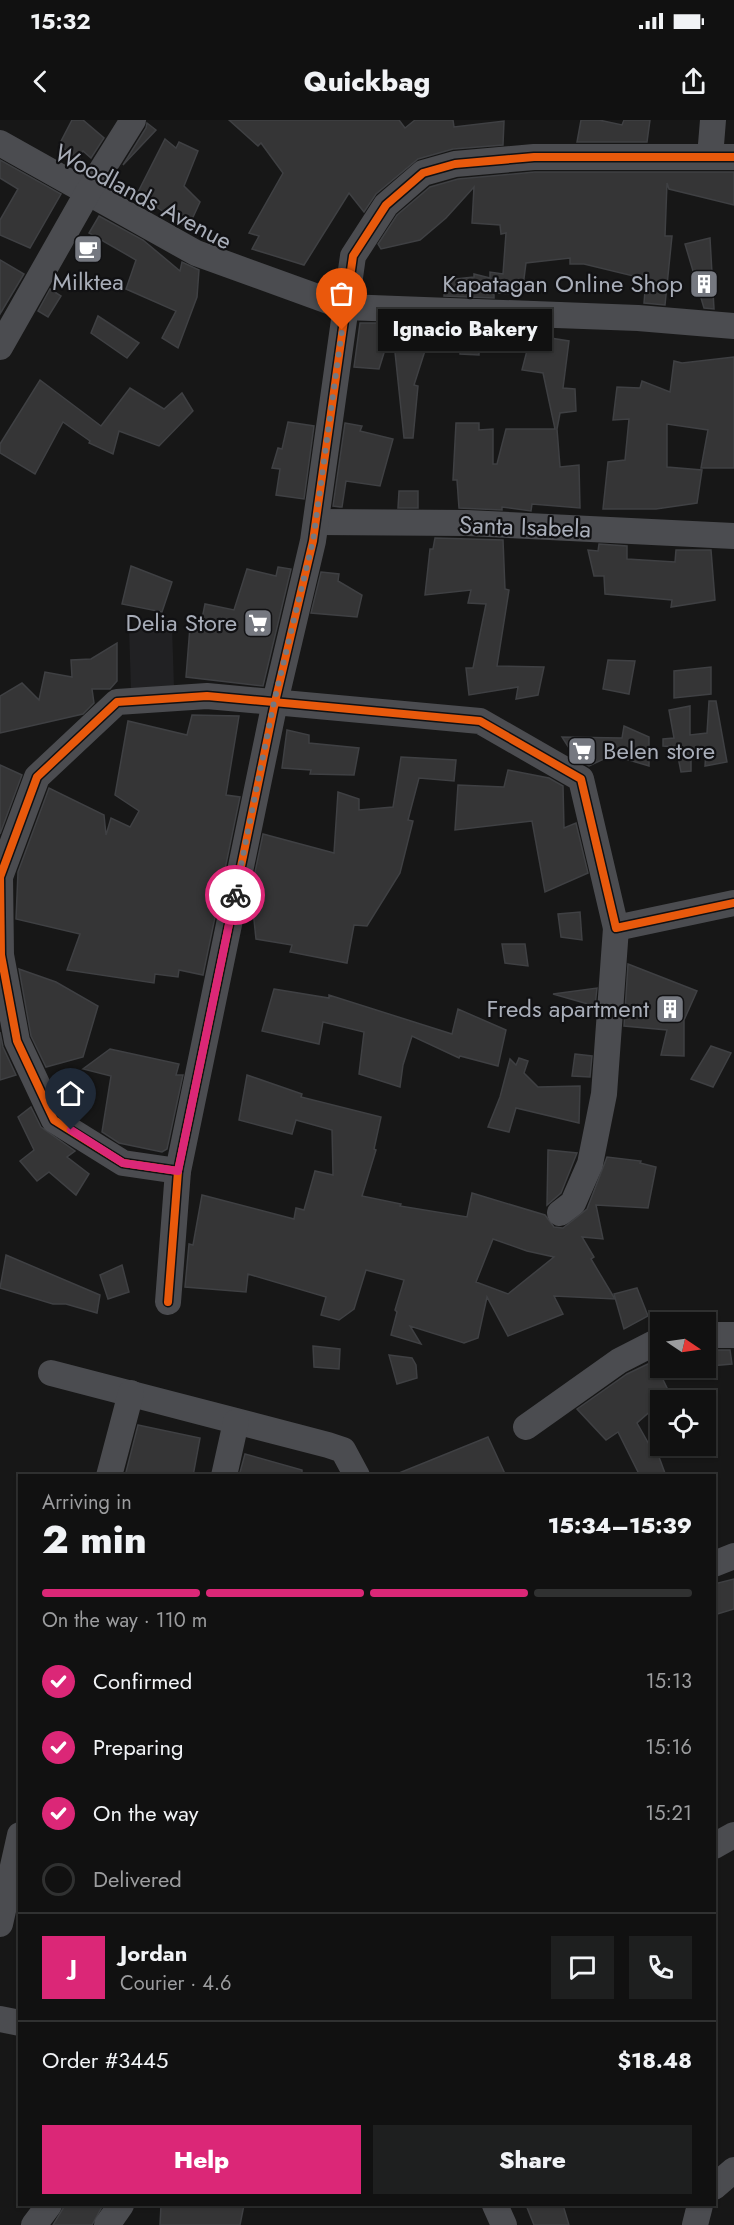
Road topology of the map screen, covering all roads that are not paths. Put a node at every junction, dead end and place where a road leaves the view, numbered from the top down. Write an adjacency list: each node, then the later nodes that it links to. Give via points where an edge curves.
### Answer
1 (133, 120): 5 (street)
2 (713, 120): 4 (street)
3 (0, 143): 5 (street, Woodlands Avenue)
4 (722, 157): 6 (street, via 534,157 455,164 423,173 386,205 353,256)
5 (88, 192): 6 (street, Woodlands Avenue, via 196,253); 8 (street)
6 (345, 307): 7 (street, Woodlands Avenue, via 638,318); 9 (street)
7 (734, 326)
8 (0, 347)
9 (316, 522): 10 (street, Santa Isabela, via 466,523); 11 (street)
10 (734, 536)
11 (274, 702): 13 (street, via 480,721 581,779); 14 (street); 14 (street, via 207,696 117,702 37,777 0,877 1,955 17,1041 54,1120 123,1163)
12 (734, 903): 13 (street)
13 (616, 928): 15 (street, via 604,1094 590,1164 573,1203)
14 (178, 1171): 16 (street)
15 (560, 1213)
16 (168, 1302)
17 (716, 1335): 18 (street)
18 (734, 1335)
19 (650, 1345): 23 (street, via 620,1361)
20 (51, 1373): 21 (street)
21 (131, 1393): 22 (street); 24 (street)
22 (236, 1422): 25 (street); 26 (street, via 343,1450)
23 (526, 1427)
24 (110, 1474)
25 (224, 1474)
26 (356, 1474)
27 (734, 1556): 28 (street)
28 (716, 1563)
29 (0, 1834): 31 (street)
30 (734, 1835): 33 (street)
31 (18, 1837)
32 (18, 1842): 34 (street)
33 (716, 1845)
34 (0, 1924)
35 (0, 2019): 36 (street)
36 (18, 2023)
37 (734, 2170): 38 (street)
38 (716, 2185)
39 (48, 2206): 43 (street)
40 (120, 2206): 44 (street)
41 (495, 2206): 45 (street)
42 (700, 2206): 46 (street)
43 (34, 2225)
44 (107, 2225)
45 (504, 2225)
46 (695, 2225)

